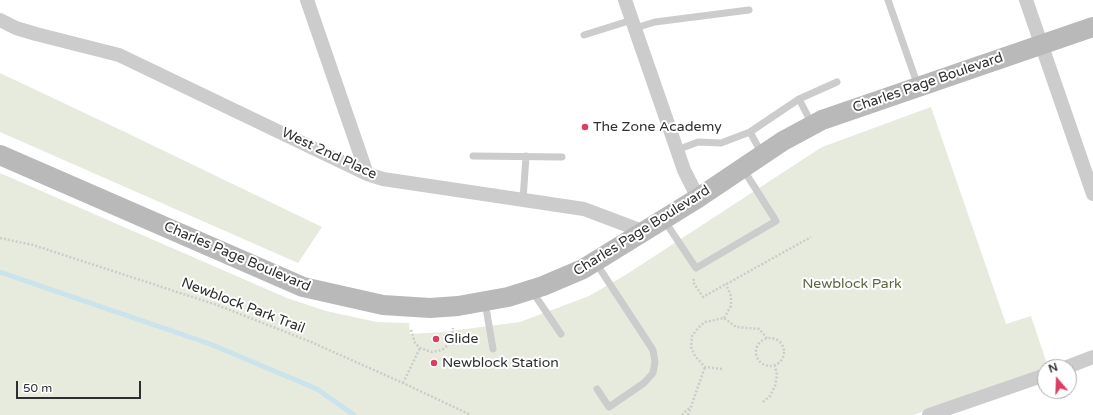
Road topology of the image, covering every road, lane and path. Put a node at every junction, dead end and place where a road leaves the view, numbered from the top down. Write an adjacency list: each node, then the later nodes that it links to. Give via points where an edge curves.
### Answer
1 (307, 0): 23 (street)
2 (625, 0): 7 (street)
3 (888, 0): 12 (lane)
4 (1026, 0): 10 (street)
5 (749, 10): 7 (lane)
6 (0, 20): 23 (street, West 2nd Place, via 29,32 119,55)
7 (634, 24): 9 (lane); 16 (street)
8 (1093, 28): 10 (main road, Charles Page Boulevard)
9 (584, 35)
10 (1042, 45): 12 (main road, Charles Page Boulevard); 24 (street)
11 (837, 82): 13 (lane)
12 (918, 86): 14 (main road, Charles Page Boulevard)
13 (799, 99): 14 (lane); 15 (lane)
14 (812, 125): 18 (main road, Charles Page Boulevard)
15 (750, 132): 16 (lane, via 721,143 698,142); 18 (lane)
16 (677, 150): 25 (street)
17 (0, 155): 35 (main road, Charles Page Boulevard, via 303,287 383,306 430,308)
18 (762, 155): 22 (main road, Charles Page Boulevard)
19 (473, 156): 20 (lane)
20 (526, 156): 21 (lane); 26 (lane)
21 (562, 157)
22 (742, 168): 25 (main road, Charles Page Boulevard); 32 (lane, via 776,221)
23 (367, 174): 26 (street, West 2nd Place, via 397,182)
24 (1093, 194)
25 (698, 198): 27 (main road, Charles Page Boulevard)
26 (523, 200): 28 (street, West 2nd Place, via 584,209)
27 (664, 220): 28 (main road, Charles Page Boulevard); 32 (lane)
28 (645, 232): 31 (main road, Charles Page Boulevard)
29 (811, 237): 33 (path)
30 (0, 238): 49 (path, Newblock Park Trail, via 33,245 217,305 311,342)
31 (596, 263): 34 (main road, Charles Page Boulevard); 50 (lane, via 652,350 655,362 653,373 644,383 609,408)
32 (696, 268): 33 (path, via 693,282 703,297)
33 (726, 284): 36 (path, via 731,296 731,306)
34 (531, 290): 35 (main road, Charles Page Boulevard); 39 (lane)
35 (485, 302): 42 (lane)
36 (724, 318): 40 (path, via 736,327 759,328); 46 (path, via 705,322 692,336 691,347)
37 (453, 328): 41 (path, via 449,344 442,350 432,352)
38 (411, 330): 41 (path, via 415,343)
39 (561, 334)
40 (767, 338): 45 (path, via 779,340 783,345 785,354 781,362); 45 (path, via 756,348 756,355 760,363)
41 (420, 348): 49 (path)
42 (493, 349)
43 (1093, 357): 44 (street)
44 (1077, 363)
45 (775, 366): 51 (path, via 775,386)
46 (705, 367): 47 (path); 52 (path)
47 (722, 370)
48 (1037, 378): 56 (street)
49 (404, 383): 53 (path, Newblock Park Trail)
50 (598, 389)
51 (763, 402)
52 (689, 408): 54 (path); 55 (path)
53 (471, 415)
54 (682, 415)
55 (688, 415)
56 (929, 415)

